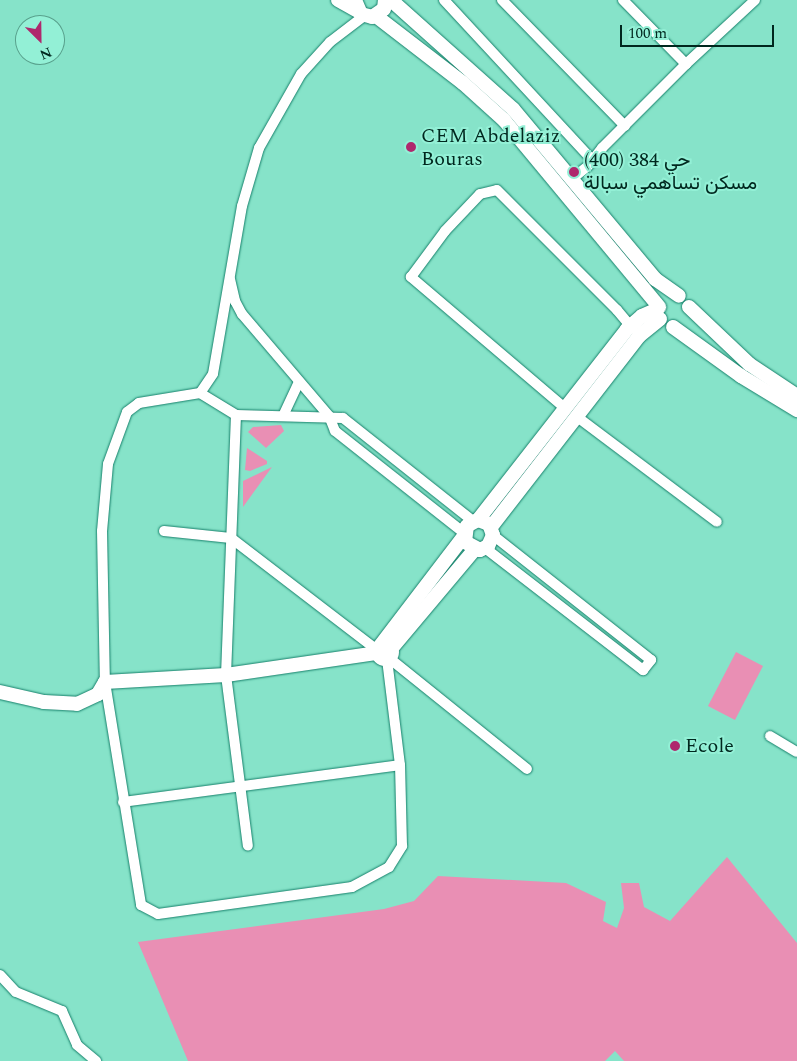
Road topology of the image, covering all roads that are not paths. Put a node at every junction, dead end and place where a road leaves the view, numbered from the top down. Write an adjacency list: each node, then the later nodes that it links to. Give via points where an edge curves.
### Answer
1 (338, 0): 8 (street)
2 (385, 0): 8 (street, via 384,9)
3 (391, 0): 12 (street, via 493,88)
4 (444, 0): 11 (street)
5 (502, 0): 10 (street)
6 (623, 0): 9 (street)
7 (755, 0): 9 (street)
8 (363, 11): 13 (street, via 301,74 260,148 250,172); 16 (street, via 406,36 497,114)
9 (686, 64): 10 (street)
10 (625, 126): 11 (street)
11 (592, 160): 12 (street)
12 (573, 178): 14 (street, via 655,279)
13 (229, 270): 19 (street, via 235,301 242,314); 20 (street, via 214,374)
14 (678, 296): 15 (street); 16 (street, via 666,297)
15 (690, 307): 17 (street, via 686,321); 21 (street, via 749,364)
16 (659, 312): 17 (street); 18 (street, via 642,316); 23 (street)
17 (673, 327): 22 (street, via 741,376)
18 (627, 329): 23 (street); 23 (street, via 627,322 610,303 496,190 480,194 445,231 411,277)
19 (299, 382): 25 (street); 26 (street)
20 (200, 393): 24 (street); 36 (street, via 139,403 127,412 118,433 108,464 102,531)
21 (797, 396)
22 (797, 410)
23 (572, 412): 27 (street); 28 (street); 30 (street)
24 (236, 415): 25 (street); 32 (street)
25 (283, 416): 26 (street)
26 (329, 416): 27 (street, via 343,418); 31 (street, via 335,431)
27 (476, 521): 30 (street); 31 (street)
28 (717, 522)
29 (164, 531): 32 (street)
30 (492, 531): 33 (street); 33 (street, via 651,660 643,670)
31 (464, 534): 33 (street); 34 (street)
32 (231, 538): 34 (street); 35 (street)
33 (480, 549): 34 (street)
34 (384, 653): 35 (street); 40 (street); 41 (street)
35 (226, 675): 36 (street); 42 (street)
36 (105, 682): 37 (street, via 98,694 77,704 44,702); 43 (street)
37 (0, 692)
38 (770, 736): 39 (street)
39 (797, 752)
40 (400, 765): 42 (street); 43 (street, via 402,846 385,870 352,887 158,914 142,905 138,898)
41 (526, 769)
42 (240, 786): 43 (street); 44 (street)
43 (122, 802)
44 (248, 846)
45 (0, 974): 46 (street, via 16,992 62,1011 77,1045)
46 (96, 1061)

